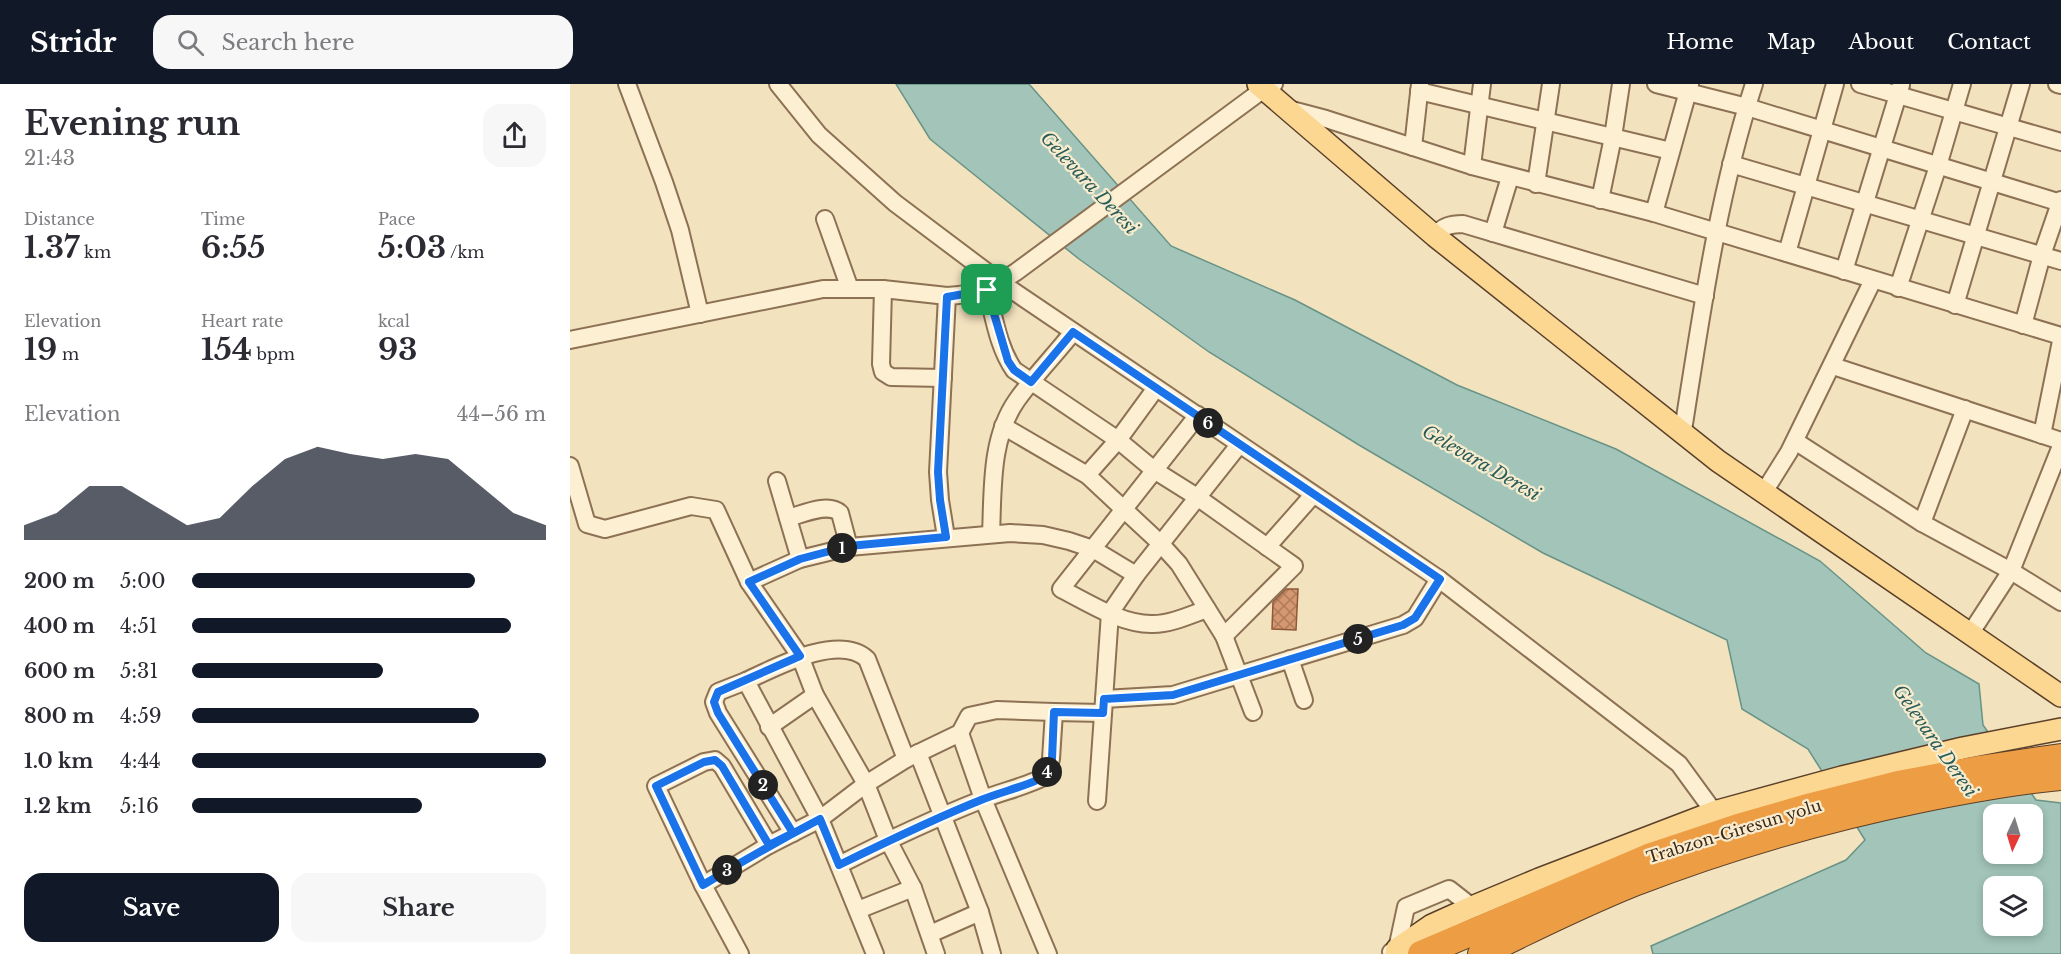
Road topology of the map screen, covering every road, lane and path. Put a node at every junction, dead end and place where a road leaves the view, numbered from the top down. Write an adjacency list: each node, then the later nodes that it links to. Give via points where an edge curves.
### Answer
1 (627, 84): 57 (street, via 668,192)
2 (778, 84): 50 (street, via 819,135)
3 (1482, 84): 16 (street)
4 (1551, 84): 20 (street)
5 (1621, 84): 23 (street)
6 (1656, 84): 12 (street)
7 (1754, 84): 17 (street)
8 (1835, 84): 22 (street)
9 (1860, 84): 15 (street)
10 (1962, 84): 19 (street)
11 (2021, 84): 21 (street)
12 (1689, 87): 17 (street); 27 (street)
13 (1264, 88): 18 (main road); 50 (street)
14 (1419, 88): 16 (street); 25 (street)
15 (1899, 89): 19 (street); 26 (street)
16 (1479, 105): 20 (street); 29 (street)
17 (1747, 106): 22 (street); 28 (street)
18 (1285, 108): 25 (street); 43 (main road)
19 (1954, 111): 21 (street); 30 (street)
20 (1545, 121): 23 (street); 33 (street)
21 (2008, 126): 24 (street); 32 (street)
22 (1822, 130): 26 (street); 34 (street)
23 (1613, 137): 27 (street); 35 (street)
24 (2061, 142)
25 (1413, 147): 29 (street)
26 (1881, 149): 30 (street); 37 (street)
27 (1671, 151): 38 (street)
28 (1731, 164): 34 (street); 41 (street)
29 (1472, 166): 31 (street)
30 (1938, 166): 32 (street); 40 (street)
31 (1510, 177): 33 (street); 42 (street)
32 (1991, 183): 36 (street); 44 (street)
33 (1536, 184): 35 (street)
34 (1806, 185): 37 (street); 45 (street)
35 (1600, 200): 38 (street)
36 (2061, 202): 46 (street)
37 (1866, 203): 40 (street); 48 (street)
38 (1654, 213): 41 (street)
39 (825, 219): 52 (street)
40 (1920, 219): 44 (street); 51 (street)
41 (1715, 232): 45 (street); 54 (street)
42 (1492, 233): 43 (street, via 1458,224 1443,228); 54 (street)
43 (1435, 236): 70 (main road)
44 (1976, 236): 46 (street); 56 (street)
45 (1787, 253): 48 (street)
46 (2042, 255): 47 (street); 58 (street)
47 (2061, 261)
48 (1845, 271): 49 (street)
49 (1873, 280): 51 (street); 63 (street)
50 (993, 286): 55 (street); 59 (street); 65 (street, via 1008,361)
51 (1898, 288): 56 (street)
52 (850, 289): 53 (street); 57 (street, via 824,289)
53 (883, 289): 55 (street); 64 (street, via 883,372 891,377)
54 (1705, 296): 70 (street)
55 (947, 297): 64 (street)
56 (1954, 304): 58 (street)
57 (700, 314): 61 (street)
58 (2023, 325): 60 (street)
59 (1073, 332): 65 (street); 66 (street)
60 (2061, 336)
61 (570, 340)
62 (2061, 340): 71 (street)
63 (1833, 366): 67 (street); 73 (street)
64 (943, 378): 88 (street, via 938,472)
65 (1031, 382): 69 (street); 72 (street)
66 (1156, 388): 68 (street); 72 (street)
67 (1965, 410): 71 (street); 86 (street)
68 (1198, 415): 75 (street); 78 (street)
69 (1003, 426): 79 (street); 87 (street, via 992,490)
70 (1681, 430): 81 (main road)
71 (2042, 435): 74 (street)
72 (1118, 440): 78 (street); 79 (street)
73 (1795, 441): 81 (street); 86 (street)
74 (2061, 441)
75 (1239, 445): 82 (street); 83 (street)
76 (2061, 446): 94 (street)
77 (570, 466): 97 (street, via 587,524 605,530 691,506 716,510)
78 (1154, 470): 83 (street); 84 (street)
79 (1087, 475): 84 (street)
80 (777, 482): 85 (street)
81 (1764, 492): 101 (main road)
82 (1313, 495): 91 (street); 96 (street)
83 (1197, 497): 89 (street); 91 (street)
84 (1122, 510): 89 (street); 92 (street)
85 (788, 518): 90 (street, via 828,508 836,510); 93 (street)
86 (1922, 523): 94 (street)
87 (991, 534): 88 (street); 92 (street, via 1043,535)
88 (946, 537): 90 (street)
89 (1160, 543): 95 (street); 99 (street, via 1179,564)
90 (849, 546): 93 (street)
91 (1267, 547): 102 (street, via 1294,566)
92 (1093, 549): 95 (street); 100 (street, via 1061,589)
93 (800, 559): 97 (street)
94 (2011, 572): 98 (street); 101 (street)
95 (1136, 575): 100 (street)
96 (1440, 579): 104 (street, via 1415,618 1403,625); 123 (street, via 1679,764)
97 (749, 582): 103 (street)
98 (2061, 602)
99 (1207, 609): 100 (street, via 1154,624 1121,619); 102 (street)
100 (1110, 613): 110 (street)
101 (1970, 634): 108 (main road)
102 (1224, 636): 105 (street)
103 (800, 656): 106 (street); 107 (street); 116 (street, via 843,649 867,659)
104 (1290, 659): 105 (street); 109 (street)
105 (1240, 674): 110 (street, via 1173,695); 112 (street)
106 (746, 681): 113 (street); 126 (street, via 718,692 714,702)
107 (815, 695): 113 (street); 119 (street)
108 (2061, 696)
109 (1304, 700)
110 (1103, 706): 111 (street); 121 (street)
111 (1054, 712): 115 (street, via 997,710 969,716); 120 (street, via 1052,759 1046,776)
112 (1253, 712)
113 (769, 727): 125 (street)
114 (2061, 729): 122 (main road, via 1963,748)
115 (960, 733): 116 (street); 120 (street)
116 (912, 756): 119 (street); 124 (street)
117 (2061, 757): 122 (highway, Trabzon-Giresun yolu, via 1898,784)
118 (2061, 777): 122 (highway, Trabzon-Giresun yolu, via 1961,791 1885,807)
119 (866, 784): 125 (street); 127 (street)
120 (983, 799): 124 (street); 141 (street)
121 (1097, 801)
122 (1810, 806): 123 (main road); 136 (highway, Trabzon-Giresun yolu, via 1651,856); 142 (highway, Trabzon-Giresun yolu, via 1740,847 1634,884)
123 (1714, 812): 132 (main road)
124 (942, 817): 127 (street); 134 (street)
125 (820, 819): 126 (street); 129 (street)
126 (793, 833): 128 (street)
127 (888, 840): 129 (street); 131 (street)
128 (769, 845): 130 (street); 130 (street, via 715,760 656,786)
129 (839, 865): 133 (street)
130 (703, 885): 137 (street)
131 (913, 888): 133 (street); 135 (street)
132 (1472, 907): 136 (main road, via 1432,925); 136 (street, via 1449,889 1406,907)
133 (858, 910): 138 (street)
134 (980, 912): 135 (street); 140 (street)
135 (930, 934): 139 (street)
136 (1400, 953)
137 (740, 954)
138 (875, 954)
139 (936, 954)
140 (992, 954)
141 (1048, 954)
142 (1481, 954)

